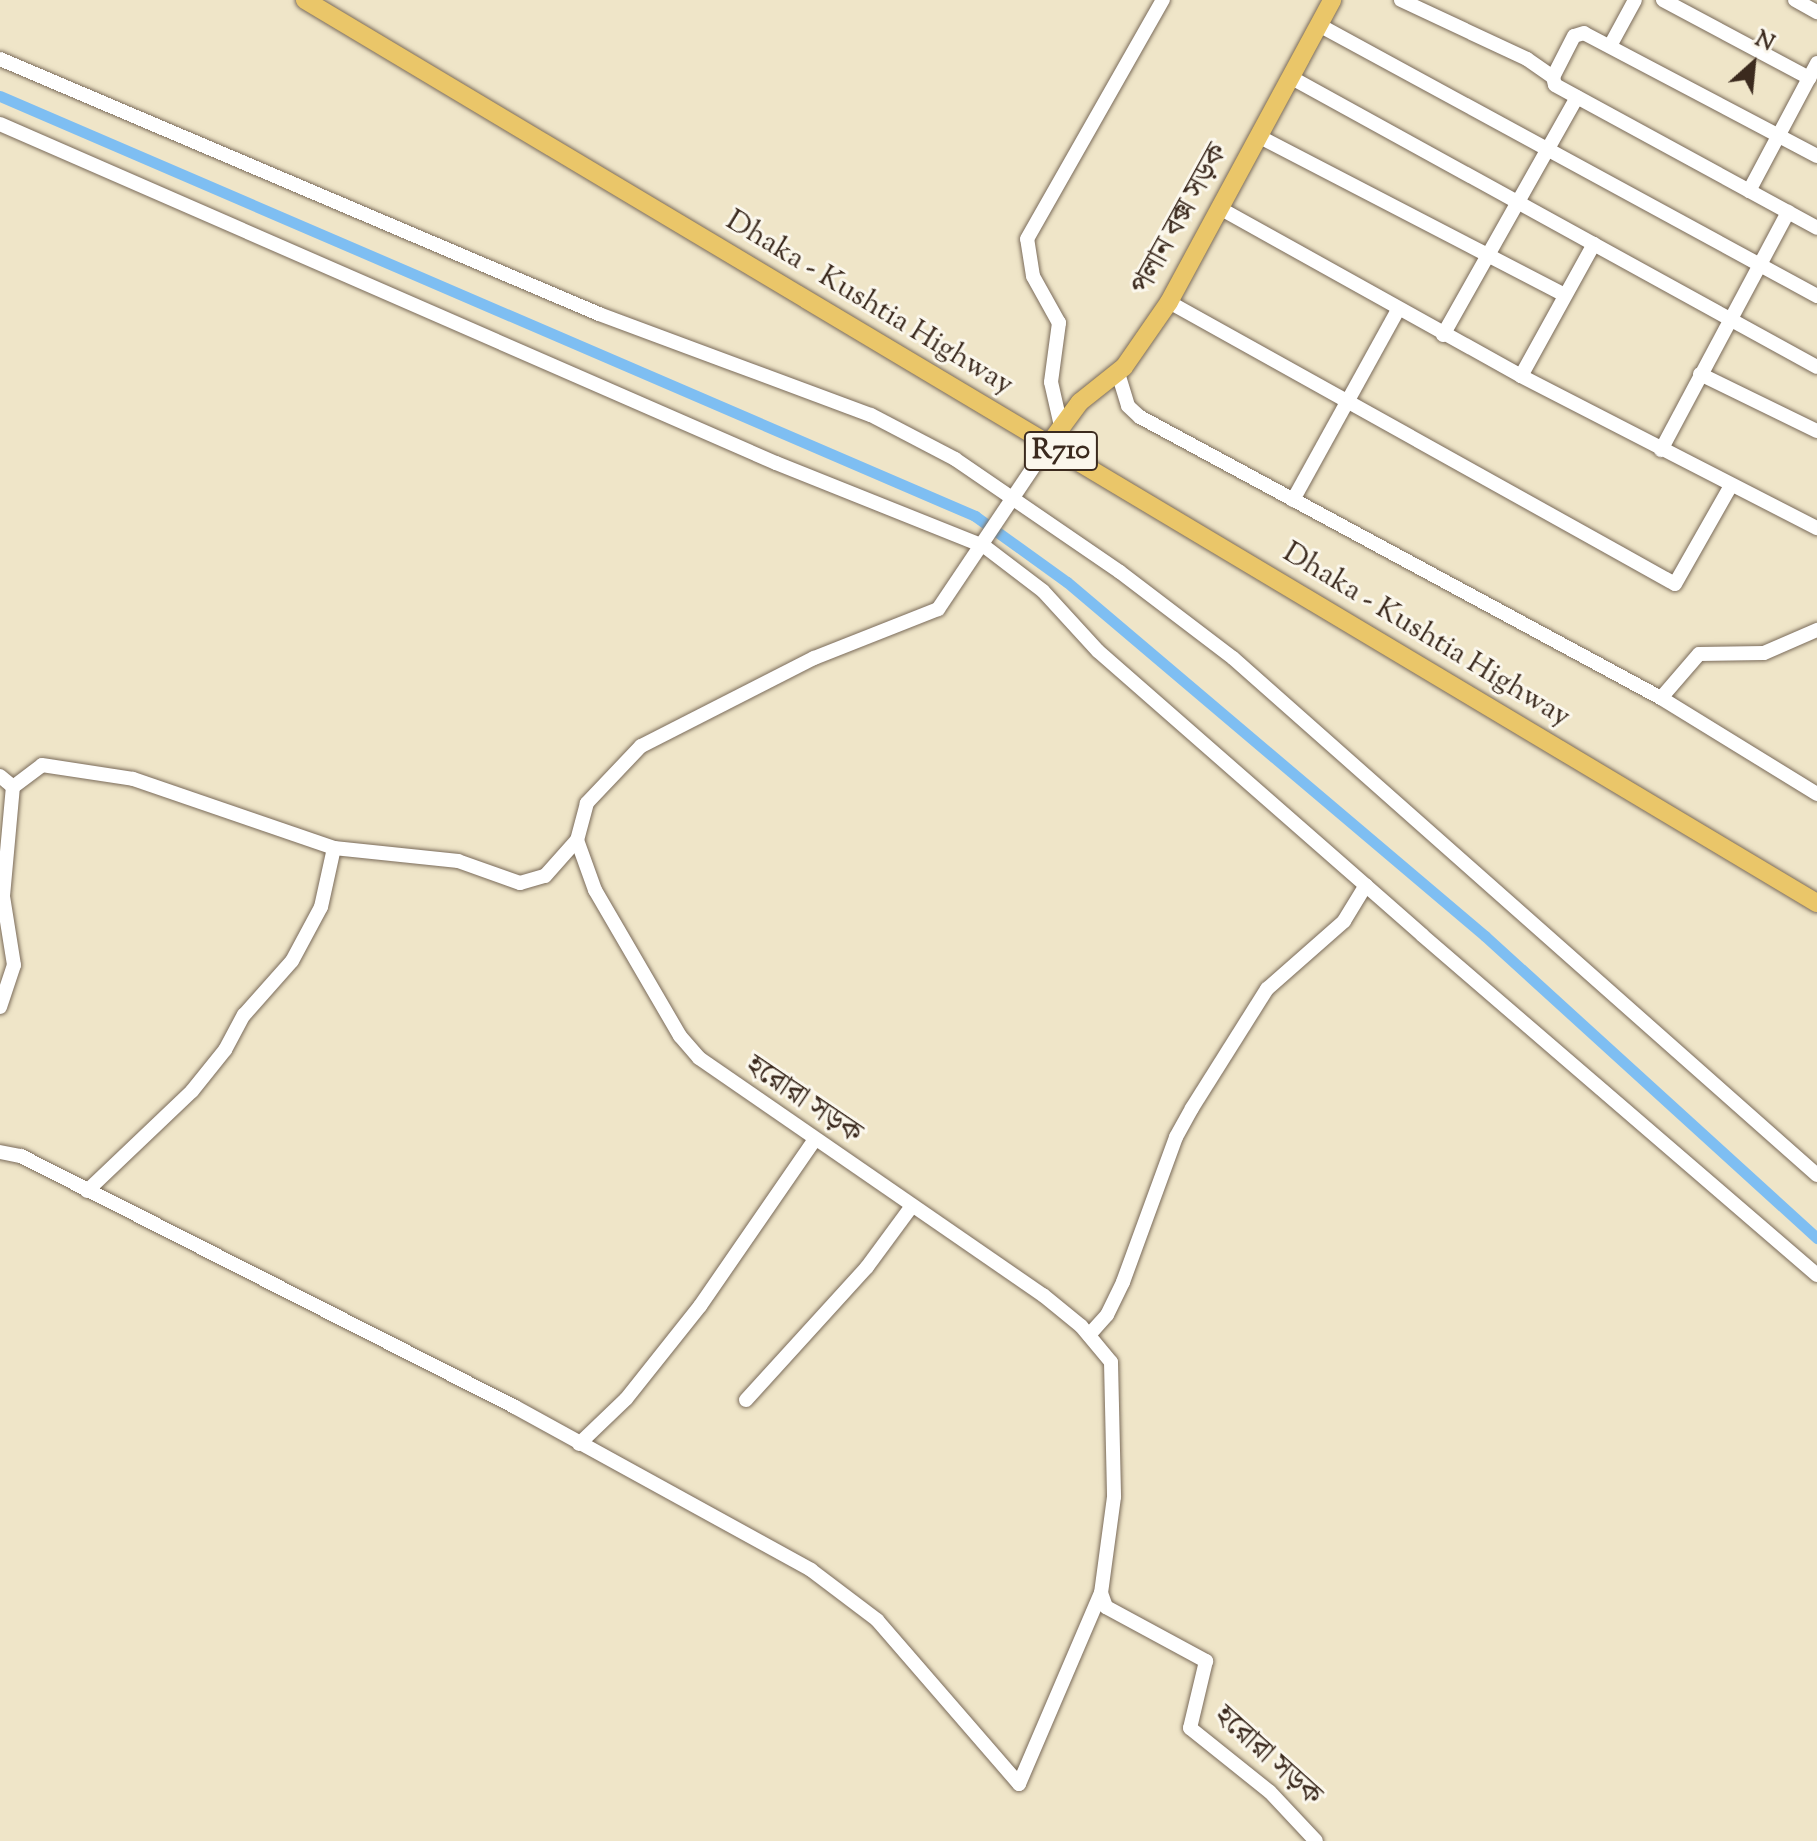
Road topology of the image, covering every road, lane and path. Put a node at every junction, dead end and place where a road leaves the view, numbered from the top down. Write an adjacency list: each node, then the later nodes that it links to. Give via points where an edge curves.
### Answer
1 (305, 0): 43 (main road, Dhaka - Kushtia Highway / R710)
2 (1163, 0): 41 (street, via 1027,239 1033,276 1059,323 1051,382)
3 (1332, 0): 9 (main road, পলান বক্স সড়ক)
4 (1401, 0): 13 (street, via 1527,59)
5 (1635, 0): 10 (street)
6 (1663, 0): 15 (street)
7 (1795, 0): 8 (street)
8 (1817, 12)
9 (1319, 25): 14 (main road, পলান বক্স সড়ক); 20 (street)
10 (1610, 46): 13 (street, via 1578,32); 18 (street)
11 (0, 59): 46 (street, via 599,314 871,415)
12 (1817, 63): 15 (street)
13 (1553, 77): 16 (street, via 1555,85)
14 (1292, 78): 19 (main road, পলান বক্স সড়ক); 23 (street)
15 (1809, 78): 18 (street)
16 (1577, 97): 20 (street); 22 (street)
17 (0, 124): 49 (street, via 776,463)
18 (1778, 135): 21 (street); 22 (street)
19 (1260, 137): 24 (main road, পলান বক্স সড়ক); 28 (street)
20 (1546, 145): 23 (street); 29 (street)
21 (1817, 156)
22 (1749, 191): 25 (street)
23 (1516, 201): 27 (street); 28 (street)
24 (1223, 210): 32 (main road, পলান বক্স সড়ক); 33 (street)
25 (1788, 212): 26 (street); 29 (street)
26 (1817, 228)
27 (1594, 244): 30 (street); 34 (street)
28 (1486, 255): 30 (street); 35 (street)
29 (1760, 264): 31 (street); 34 (street)
30 (1563, 294): 39 (street)
31 (1817, 296)
32 (1169, 302): 37 (main road, পলান বক্স সড়ক); 40 (street)
33 (1398, 310): 35 (street); 40 (street)
34 (1730, 319): 36 (street); 38 (street)
35 (1443, 335): 39 (street)
36 (1817, 367)
37 (1118, 373): 41 (main road, পলান বক্স সড়ক, via 1080,402); 47 (street, via 1133,413)
38 (1700, 374): 42 (street); 44 (street)
39 (1521, 376): 44 (street)
40 (1348, 403): 45 (street, via 1675,584); 47 (street)
41 (1061, 426): 43 (main road, পলান বক্স সড়ক)
42 (1817, 431)
43 (1049, 444): 46 (street); 58 (main road, Dhaka - Kushtia Highway / R710)
44 (1661, 450): 45 (street)
45 (1730, 487): 48 (street)
46 (1017, 498): 49 (street); 62 (street, via 1233,658)
47 (1293, 500): 51 (street)
48 (1817, 528)
49 (985, 544): 55 (street, via 938,609 814,658 641,746 587,803); 57 (street, via 1043,591 1098,651)
50 (1817, 630): 51 (street, via 1764,653 1699,654)
51 (1661, 698): 54 (street)
52 (0, 776): 53 (street)
53 (13, 787): 56 (street, via 42,765 133,779); 59 (street, via 3,896 14,965)
54 (1817, 794)
55 (577, 840): 56 (street, via 545,876 530,884 446,859); 60 (street, হরোরা সড়ক, via 595,890 680,1036 725,1080)
56 (334, 848): 63 (street, via 321,907 292,961 244,1015 225,1050 192,1091)
57 (1366, 885): 65 (street); 66 (street, via 1344,921 1267,989 1192,1108 1176,1137 1123,1282 1107,1315)
58 (1817, 903)
59 (0, 1007)
60 (814, 1141): 64 (street, হরোরা সড়ক); 68 (street, via 700,1306 626,1399)
61 (0, 1152): 63 (street, via 21,1156)
62 (1817, 1175)
63 (87, 1191): 68 (street)
64 (912, 1206): 66 (street, হরোরা সড়ক, via 994,1259); 67 (street, via 867,1267)
65 (1817, 1275)
66 (1089, 1335): 69 (street, হরোরা সড়ক, via 1115,1375 1110,1417 1114,1497)
67 (746, 1400)
68 (579, 1444): 69 (street, via 850,1597 877,1620 1019,1784)
69 (1101, 1593): 70 (street, হরোরা সড়ক, via 1106,1607 1119,1618 1206,1661 1205,1684 1190,1728 1270,1792)
70 (1316, 1841)

